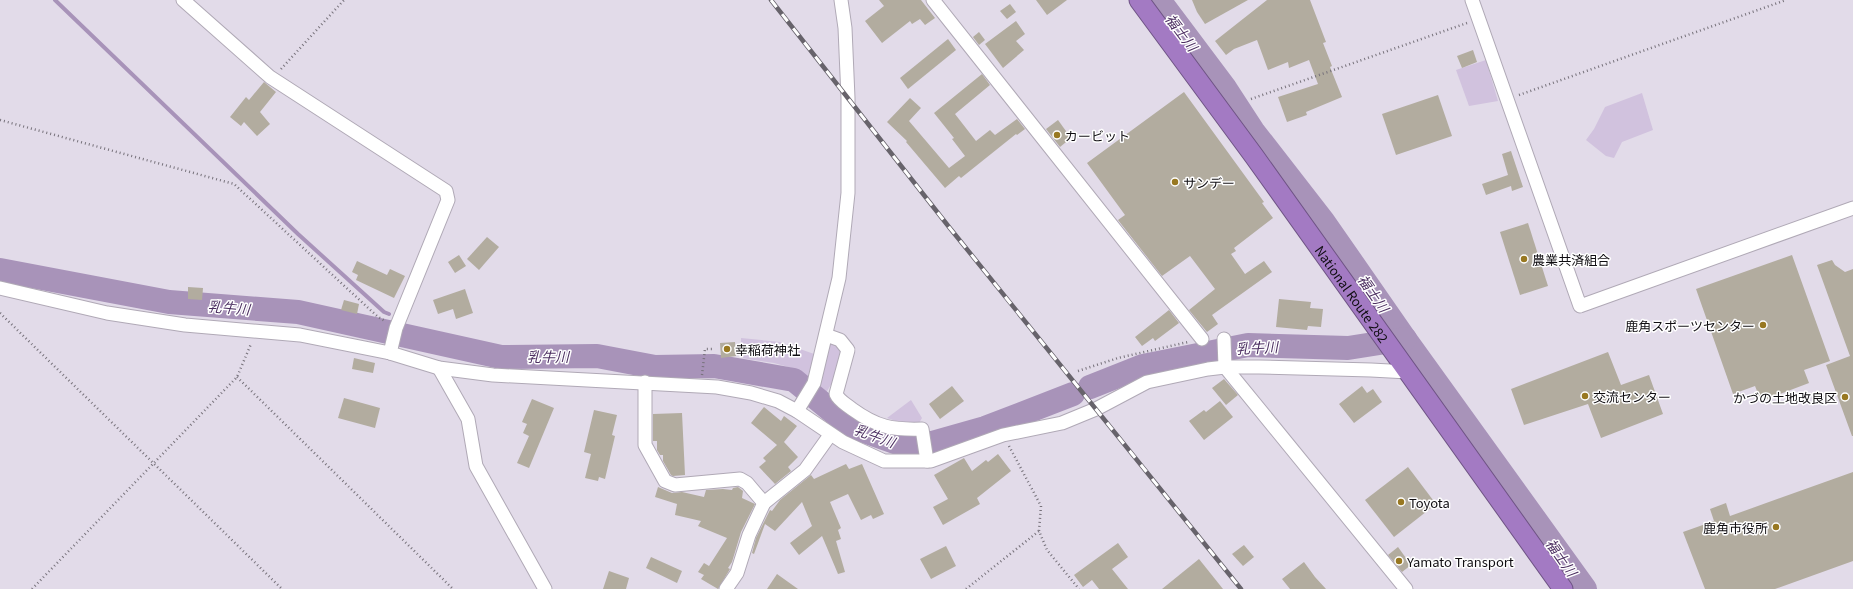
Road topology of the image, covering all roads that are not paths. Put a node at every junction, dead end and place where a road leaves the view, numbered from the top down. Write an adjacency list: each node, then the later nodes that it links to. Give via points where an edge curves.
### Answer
1 (182, 0): 11 (street, via 273,79 446,191 448,200 396,328)
2 (841, 0): 8 (street, via 848,98 848,193 839,278)
3 (933, 0): 9 (street)
4 (1139, 0): 13 (highway, National Route 282)
5 (1472, 0): 6 (street, via 1580,306)
6 (1853, 208)
7 (0, 288): 11 (street, via 107,313 185,325 300,336)
8 (826, 335): 16 (street, via 814,383); 18 (street, via 840,340 848,350 836,394 838,399 882,426 899,430 922,429)
9 (1202, 339)
10 (1224, 339): 12 (street)
11 (390, 353): 14 (street)
12 (1226, 363): 13 (street, via 1371,370); 18 (street, via 1147,382 1096,409 1062,423 1003,435 931,461); 22 (street)
13 (1404, 367): 23 (highway, National Route 282)
14 (439, 368): 15 (street, via 493,374); 20 (street, via 468,419 476,466)
15 (645, 382): 16 (street, via 717,387 752,393 778,401); 19 (street, via 645,446 665,481 675,485 740,479 747,483)
16 (797, 411): 17 (street)
17 (830, 435): 18 (street, via 884,461); 19 (street, via 805,470)
18 (927, 460)
19 (764, 503): 21 (street, via 749,535 737,573)
20 (545, 589)
21 (726, 589)
22 (1406, 589)
23 (1563, 589)

